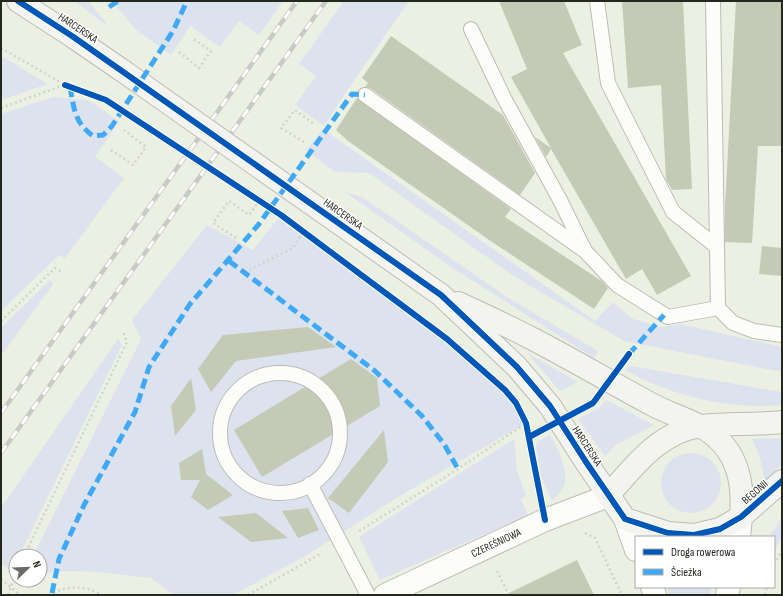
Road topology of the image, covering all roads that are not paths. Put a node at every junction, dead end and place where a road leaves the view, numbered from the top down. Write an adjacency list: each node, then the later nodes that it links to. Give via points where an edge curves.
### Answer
1 (18, 1): 8 (street, HARCERSKA, bridge, via 123,71)
2 (597, 1): 6 (lane, via 608,83 673,212)
3 (713, 1): 6 (lane)
4 (471, 29): 7 (lane, via 504,98 560,200)
5 (365, 95): 7 (lane)
6 (717, 247): 9 (lane)
7 (585, 252): 9 (lane, via 618,285 668,317)
8 (441, 295): 12 (street, HARCERSKA, via 529,336 653,406); 15 (street, HARCERSKA, via 517,367 541,395)
9 (718, 308): 10 (lane, via 733,323 754,331)
10 (782, 335)
11 (782, 422): 12 (street)
12 (701, 426): 15 (street, via 679,432 645,454); 17 (street, via 722,443 738,470 743,492)
13 (782, 481): 17 (street, BEGONII)
14 (310, 484): 14 (lane, via 326,471 339,442 340,427 330,399 307,379 292,374 262,375 248,382 236,392 221,420 220,435 229,465 240,478 268,492 300,490); 19 (lane)
15 (608, 496): 16 (street); 20 (street, CZEREŚNIOWA, via 545,520)
16 (625, 519): 17 (street, via 668,533 694,535); 18 (street)
17 (740, 527)
18 (635, 547)
19 (368, 595)
20 (385, 595)

